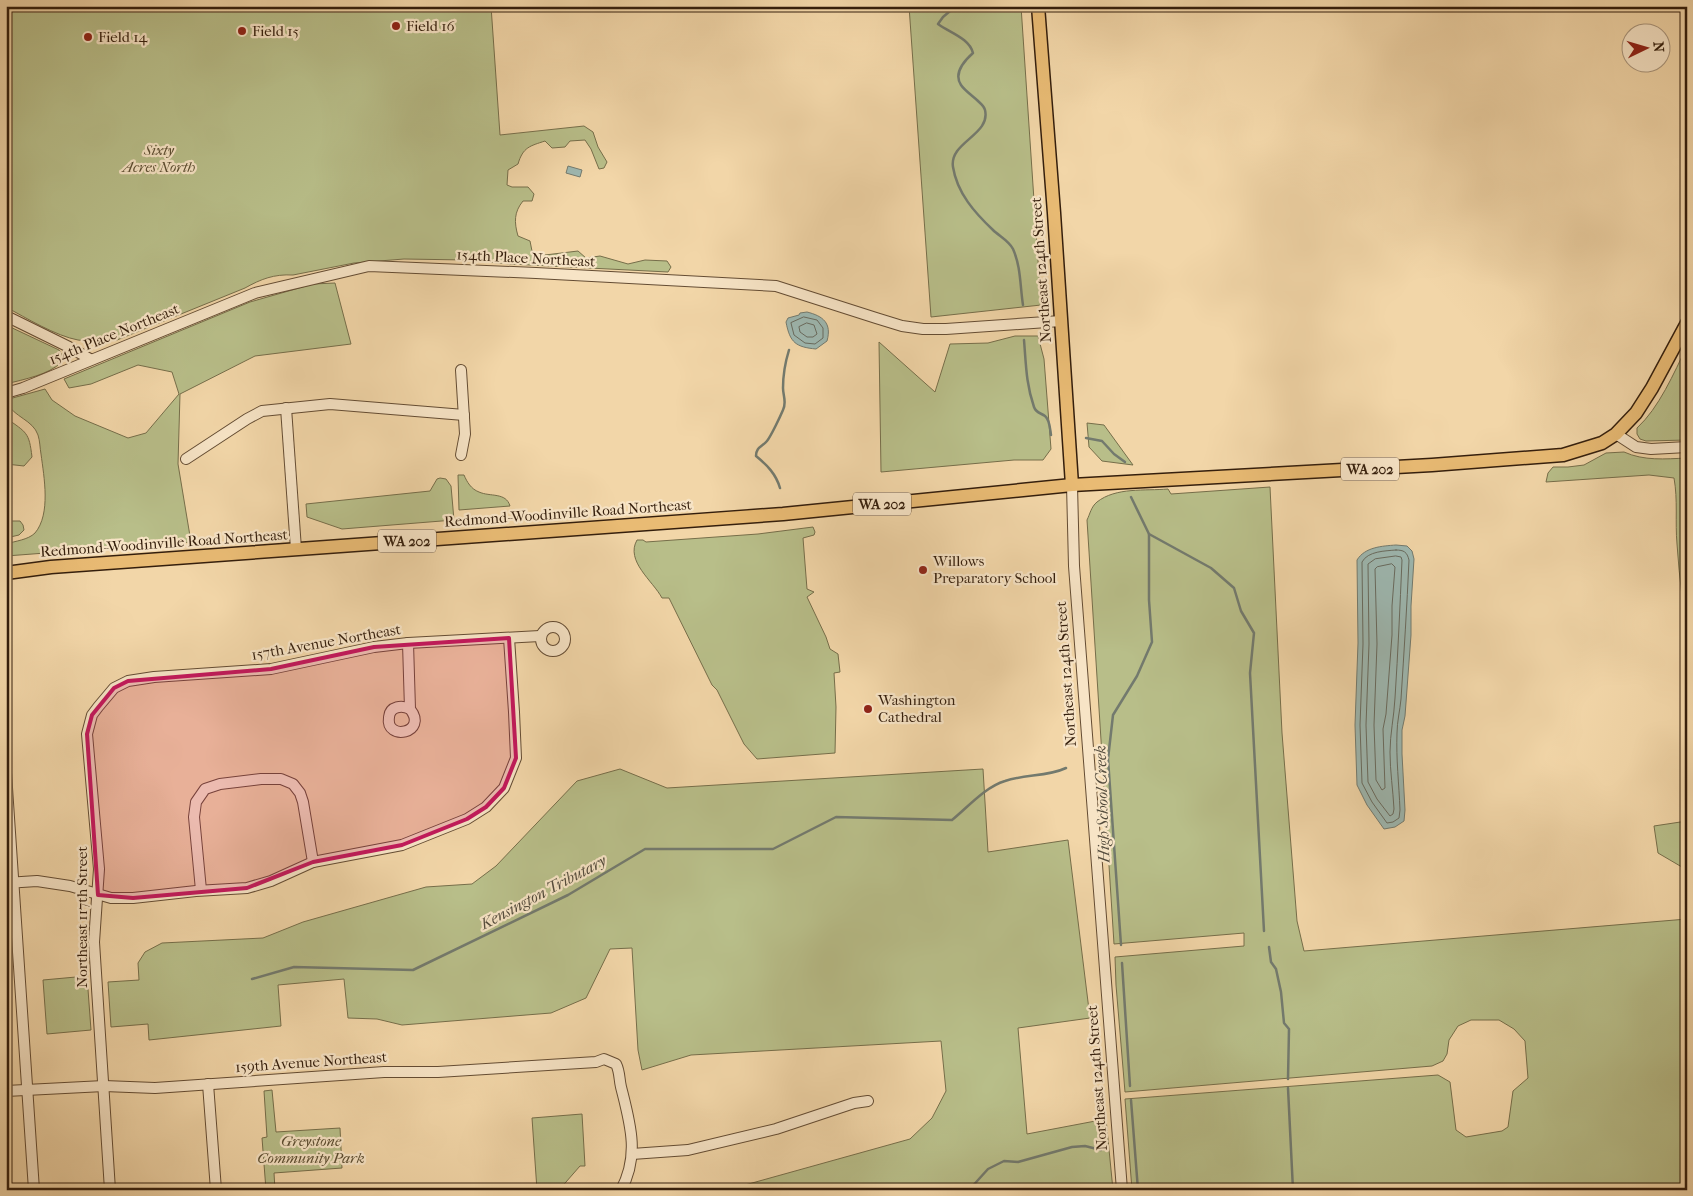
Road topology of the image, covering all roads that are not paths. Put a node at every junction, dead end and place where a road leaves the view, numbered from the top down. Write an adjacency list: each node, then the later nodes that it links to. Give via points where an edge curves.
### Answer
1 (1038, 6): 3 (main road, Northeast 124th Street)
2 (6, 316): 5 (street)
3 (1061, 321): 5 (street, 154th Place Northeast, via 923,329 902,326 776,286 369,266 255,293); 14 (main road, Northeast 124th Street)
4 (1687, 323): 10 (main road, WA 202, via 1652,388)
5 (90, 359): 7 (street, 154th Place Northeast)
6 (461, 370): 9 (street)
7 (6, 393)
8 (286, 408): 9 (street, via 330,404); 13 (street, via 262,411); 15 (street)
9 (464, 414): 12 (street)
10 (1616, 434): 11 (street, via 1636,447); 14 (main road, WA 202, via 1579,451 1541,457)
11 (1687, 447)
12 (461, 455)
13 (186, 459)
14 (1072, 486): 15 (main road, Redmond-Woodinville Road Northeast / WA 202, via 783,514); 37 (street, Northeast 124th Street, via 1075,575)
15 (296, 549): 16 (main road, Redmond-Woodinville Road Northeast / WA 202)
16 (6, 572)
17 (540, 636): 18 (street, 157th Avenue Northeast)
18 (509, 638): 19 (street, 157th Avenue Northeast); 23 (street, via 516,758 504,788 486,807 467,819 429,835 402,845)
19 (408, 643): 20 (street, 157th Avenue Northeast, via 345,652 271,669 128,681 114,688); 21 (street)
20 (98, 707): 26 (street, Northeast 117th Street, via 92,715 87,734 99,869)
21 (410, 709)
22 (6, 773): 24 (street)
23 (313, 862): 25 (street, via 247,888); 25 (street, via 303,802 294,784 281,779 220,784 205,789 196,802 194,817)
24 (10, 883): 26 (street, via 37,881 70,886); 29 (street)
25 (201, 890): 26 (street, via 133,898)
26 (98, 895): 28 (street, Northeast 117th Street, via 94,942)
27 (208, 1084): 28 (street, 159th Avenue Northeast, via 155,1088); 32 (street, 159th Avenue Northeast, via 384,1072 456,1071 604,1059 616,1064 631,1126); 35 (street)
28 (104, 1086): 29 (street, 159th Avenue Northeast); 34 (street, Northeast 117th Street)
29 (27, 1090): 30 (street, 159th Avenue Northeast); 33 (street)
30 (6, 1091)
31 (868, 1101): 32 (street, via 776,1129 688,1150)
32 (632, 1154): 36 (street)
33 (34, 1190)
34 (110, 1190)
35 (216, 1190)
36 (621, 1190)
37 (1122, 1190)

